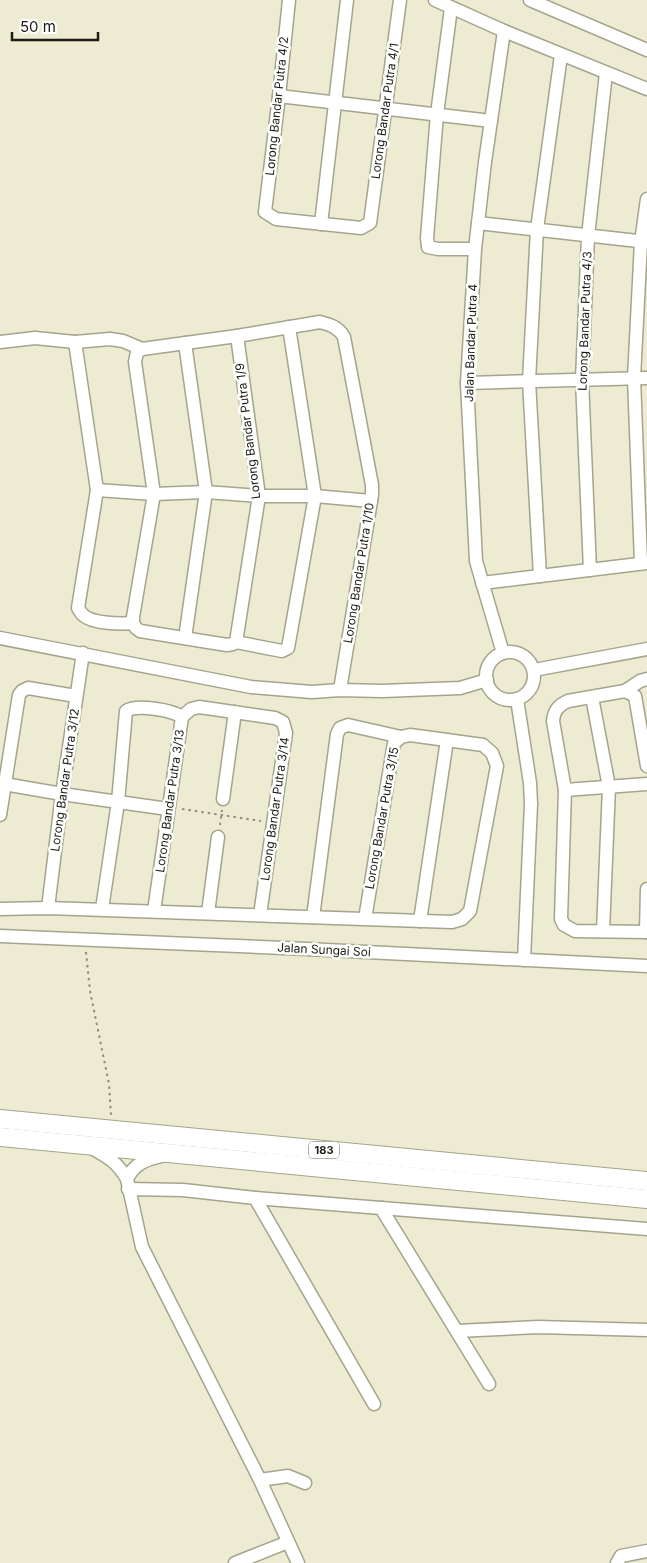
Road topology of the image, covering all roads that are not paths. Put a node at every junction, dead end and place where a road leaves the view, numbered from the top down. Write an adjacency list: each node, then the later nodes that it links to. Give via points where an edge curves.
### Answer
1 (289, 0): 12 (street, Lorong Bandar Putra 4/2)
2 (347, 0): 13 (street)
3 (400, 0): 14 (street, Lorong Bandar Putra 4/1)
4 (435, 0): 6 (street)
5 (532, 0): 8 (street)
6 (450, 8): 7 (street); 15 (street)
7 (504, 31): 9 (street); 16 (street, Jalan Bandar Putra 4)
8 (647, 50)
9 (561, 55): 10 (street); 20 (street)
10 (606, 73): 11 (street); 21 (street, Lorong Bandar Putra 4/3)
11 (647, 89)
12 (279, 96): 13 (street); 19 (street, Lorong Bandar Putra 4/2, via 265,212 276,219)
13 (335, 102): 14 (street); 19 (street)
14 (385, 108): 15 (street); 19 (street, Lorong Bandar Putra 4/1, via 370,223 361,228)
15 (437, 114): 16 (street); 23 (street, via 428,247 438,250)
16 (491, 120): 18 (street, Jalan Bandar Putra 4)
17 (647, 199): 22 (street)
18 (478, 223): 20 (street); 23 (street, Jalan Bandar Putra 4)
19 (321, 224)
20 (537, 230): 21 (street); 34 (street)
21 (588, 236): 22 (street); 33 (street, Lorong Bandar Putra 4/3)
22 (644, 242): 32 (street)
23 (475, 249): 35 (street, Jalan Bandar Putra 4)
24 (289, 327): 26 (street); 40 (street); 41 (street, Lorong Bandar Putra 1/10, via 320,322 331,324 344,337 372,486)
25 (0, 332): 27 (street)
26 (237, 336): 30 (street); 39 (street, Lorong Bandar Putra 1/9)
27 (18, 340): 28 (street); 29 (street, via 35,338)
28 (0, 342)
29 (75, 342): 31 (street, via 123,341); 36 (street)
30 (185, 343): 31 (street); 37 (street)
31 (142, 349): 38 (street, via 137,352 135,362)
32 (641, 378): 33 (street); 42 (street)
33 (582, 380): 34 (street); 43 (street, Lorong Bandar Putra 4/3)
34 (529, 381): 35 (street); 44 (street)
35 (467, 383): 45 (street, Jalan Bandar Putra 4, via 476,562)
36 (97, 490): 38 (street); 46 (street, via 78,608 90,619)
37 (206, 492): 38 (street); 39 (street); 48 (street)
38 (154, 494): 46 (street)
39 (258, 496): 40 (street); 49 (street, Lorong Bandar Putra 1/9)
40 (315, 496): 41 (street); 49 (street, via 288,648 282,651)
41 (371, 502): 56 (street, Lorong Bandar Putra 1/10)
42 (644, 563): 43 (street)
43 (590, 570): 44 (street)
44 (540, 576): 45 (street)
45 (482, 583): 52 (street, Jalan Bandar Putra 4)
46 (133, 623): 48 (street, via 140,631)
47 (0, 638): 51 (street)
48 (184, 638): 49 (street, via 227,645)
49 (234, 643)
50 (647, 649): 53 (street)
51 (83, 653): 56 (street, via 251,687 312,692); 58 (street, Lorong Bandar Putra 3/12)
52 (503, 653): 53 (street, via 521,654); 55 (street, via 496,656 489,666)
53 (534, 670): 60 (street, via 532,686)
54 (647, 679): 57 (street)
55 (487, 680): 56 (street, via 460,688); 60 (street, via 495,694 509,700)
56 (340, 690)
57 (625, 691): 59 (street); 65 (street, via 635,696)
58 (76, 696): 66 (street, via 28,688 22,691); 70 (street, Lorong Bandar Putra 3/12)
59 (592, 697): 68 (street); 69 (street, via 561,704 554,714)
60 (517, 699): 89 (street, via 531,804)
61 (235, 712): 62 (street, Lorong Bandar Putra 3/13, via 199,707); 71 (street); 82 (street, Lorong Bandar Putra 3/14, via 275,718 283,722 286,733)
62 (182, 717): 72 (street, via 171,711 134,708 126,711); 73 (street, Lorong Bandar Putra 3/13)
63 (401, 737): 64 (street, Lorong Bandar Putra 3/15, via 410,735); 83 (street, via 348,725 336,734); 84 (street, Lorong Bandar Putra 3/15, via 394,742)
64 (447, 740): 85 (street); 85 (street, Lorong Bandar Putra 3/15, via 483,745 492,753 497,766 470,911 462,919 452,922)
65 (647, 766)
66 (4, 784): 70 (street); 74 (street)
67 (647, 784): 68 (street)
68 (609, 787): 69 (street); 86 (street)
69 (566, 790): 86 (street, via 561,918 564,925 575,931)
70 (62, 794): 72 (street); 77 (street, Lorong Bandar Putra 3/12)
71 (223, 800)
72 (118, 802): 73 (street); 79 (street)
73 (168, 808): 80 (street, Lorong Bandar Putra 3/13)
74 (0, 815)
75 (218, 837): 81 (street)
76 (647, 890): 87 (street)
77 (48, 908): 78 (street); 79 (street)
78 (0, 909)
79 (102, 910): 80 (street)
80 (154, 911): 81 (street)
81 (208, 913): 82 (street)
82 (260, 915): 83 (street)
83 (313, 917): 84 (street)
84 (365, 919): 85 (street)
85 (420, 921)
86 (603, 931): 87 (street)
87 (646, 932)
88 (0, 936): 89 (street, Jalan Sungai Soi)
89 (524, 960): 90 (street, Jalan Sungai Soi)
90 (647, 966)
91 (0, 1119): 95 (highway, 183)
92 (0, 1137): 93 (highway, 183)
93 (87, 1145): 94 (highway, 183); 96 (street, via 112,1160 123,1172)
94 (173, 1154): 96 (street, via 152,1158 135,1166); 98 (highway, 183)
95 (647, 1181)
96 (127, 1184): 97 (street); 105 (street, via 142,1247)
97 (256, 1198): 99 (street); 104 (street)
98 (647, 1199)
99 (381, 1208): 100 (street); 102 (street)
100 (647, 1229)
101 (647, 1330): 102 (street, via 538,1327)
102 (457, 1331): 103 (street)
103 (489, 1384)
104 (374, 1404)
105 (260, 1480): 106 (street, via 288,1476); 107 (street)
106 (305, 1483)
107 (288, 1542): 109 (street); 110 (street)
108 (647, 1551): 111 (street, via 621,1556)
109 (235, 1563)
110 (298, 1563)
111 (617, 1563)

